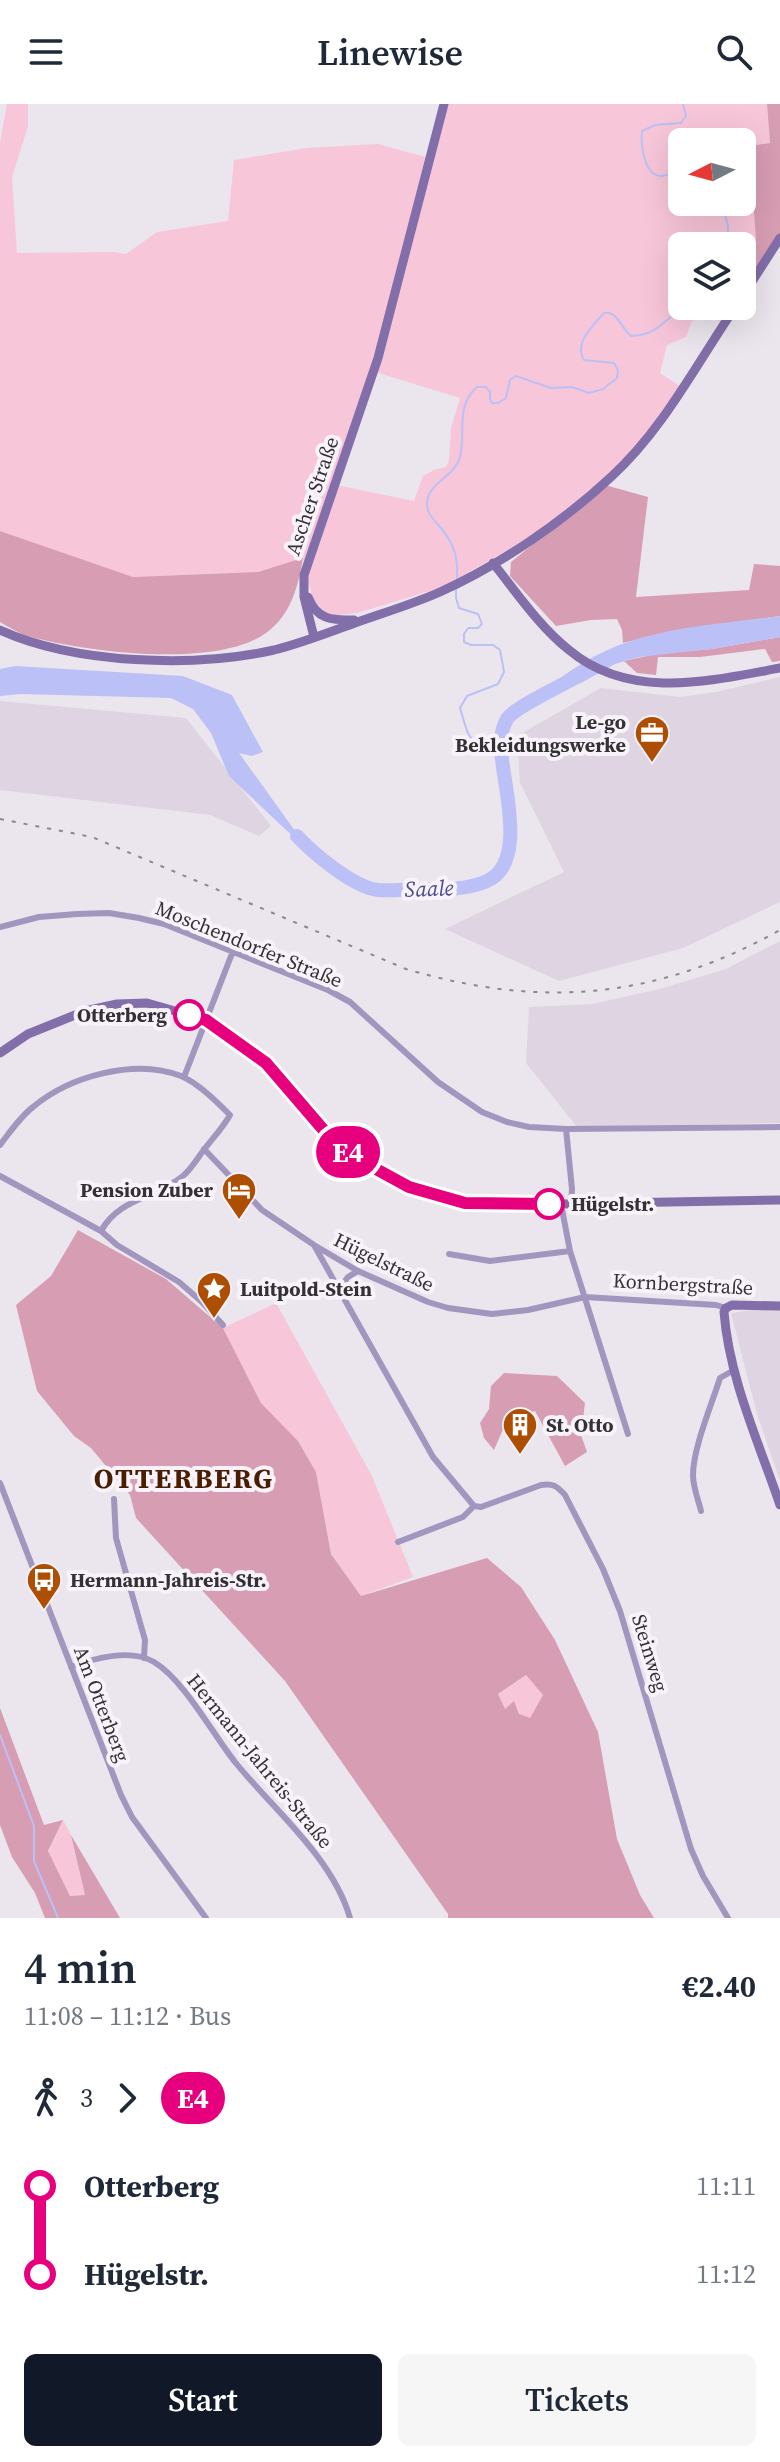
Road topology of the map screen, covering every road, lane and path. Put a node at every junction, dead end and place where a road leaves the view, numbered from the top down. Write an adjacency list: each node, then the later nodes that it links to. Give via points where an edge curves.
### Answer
1 (444, 104): 6 (street, Ascher Straße, via 378,358)
2 (780, 238): 3 (street)
3 (756, 275)
4 (726, 320): 5 (street, via 636,452 612,477 563,518)
5 (493, 563): 7 (street, via 440,592); 10 (street, via 569,650 623,679 685,683)
6 (304, 575): 7 (street, via 314,610 332,620); 9 (street, Ascher Straße)
7 (362, 620): 9 (street)
8 (0, 630): 9 (street, via 70,652 168,659 274,650)
9 (314, 637)
10 (780, 668)
11 (0, 927): 12 (street, Moschendorfer Straße, via 39,917 109,913 164,924)
12 (233, 951): 13 (street); 17 (street, Moschendorfer Straße, via 350,1002 438,1082 482,1112 529,1127)
13 (206, 1020): 14 (street, via 147,1003 117,1004 28,1034); 15 (street); 22 (street, via 266,1063 354,1157 409,1187 465,1203)
14 (0, 1053)
15 (184, 1077): 18 (street, via 144,1069 76,1082 33,1107); 19 (street, via 230,1115)
16 (780, 1127): 17 (street, Moschendorfer Straße)
17 (566, 1129): 22 (street, via 572,1189)
18 (0, 1145)
19 (204, 1149): 23 (street, via 185,1174 116,1211); 24 (street, Hügelstraße, via 262,1210)
20 (0, 1176): 23 (street)
21 (780, 1200): 22 (street)
22 (566, 1204): 25 (street)
23 (101, 1231): 32 (street, via 179,1282)
24 (314, 1245): 27 (street, Hügelstraße); 28 (street)
25 (570, 1251): 26 (street, via 490,1261); 29 (street)
26 (449, 1254)
27 (358, 1271): 28 (street); 29 (street, Hügelstraße, via 428,1302 492,1314)
28 (338, 1290): 38 (street, via 433,1457)
29 (585, 1297): 31 (street, Kornbergstraße); 34 (street)
30 (780, 1306): 31 (street, Kornbergstraße)
31 (726, 1308): 33 (street)
32 (223, 1325)
33 (734, 1370): 37 (street); 39 (street, via 720,1378 696,1456 694,1486)
34 (628, 1434)
35 (0, 1483): 42 (street, Am Otterberg)
36 (114, 1499): 41 (street, via 116,1538 145,1640)
37 (780, 1505)
38 (474, 1506): 40 (street, Steinweg, via 463,1517); 45 (street, Steinweg, via 551,1483 565,1495 620,1611 691,1849)
39 (701, 1511)
40 (398, 1542)
41 (144, 1658): 42 (street, via 108,1656); 44 (street, Hermann-Jahreis-Straße, via 185,1692 235,1762 320,1860)
42 (71, 1667): 43 (street, Am Otterberg, via 132,1817)
43 (206, 1918)
44 (350, 1918)
45 (728, 1918)

